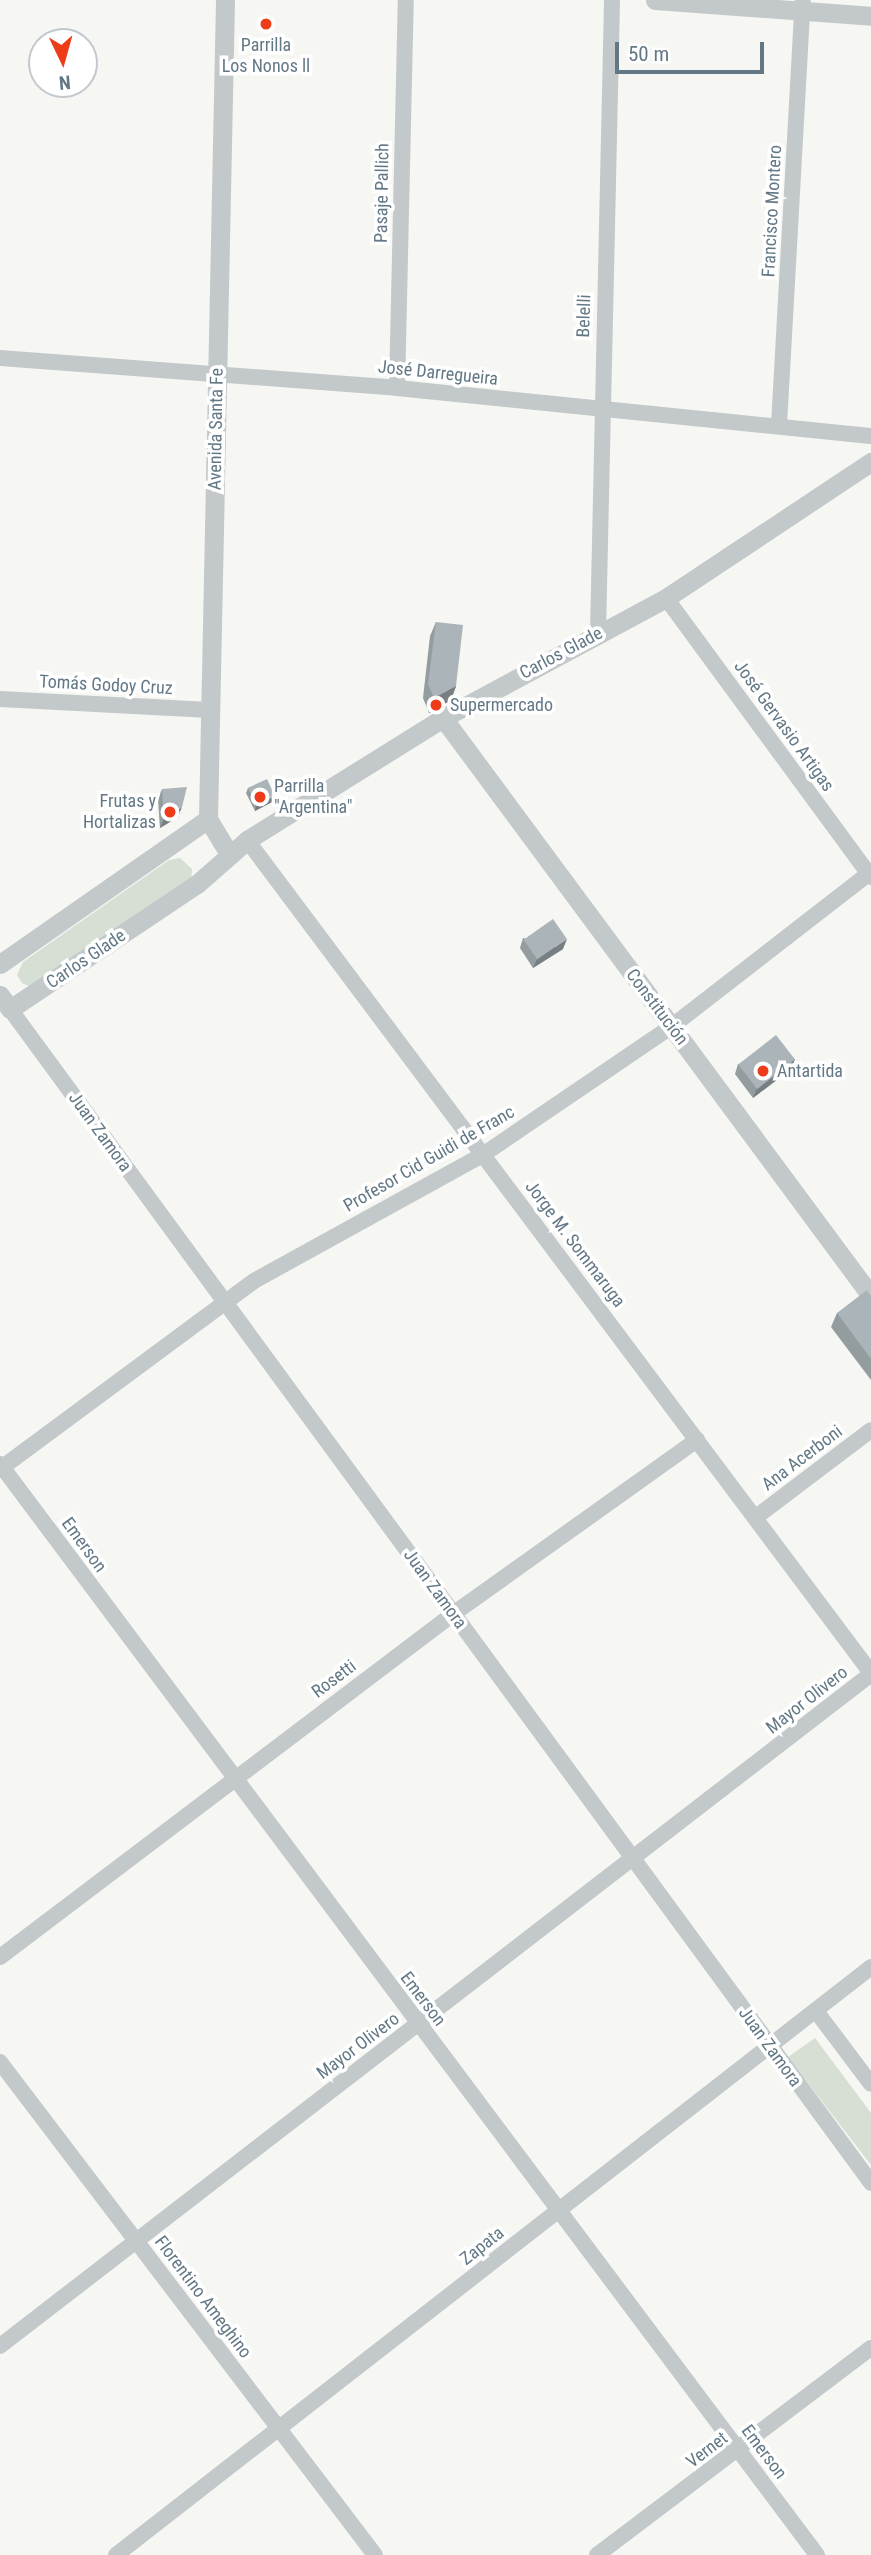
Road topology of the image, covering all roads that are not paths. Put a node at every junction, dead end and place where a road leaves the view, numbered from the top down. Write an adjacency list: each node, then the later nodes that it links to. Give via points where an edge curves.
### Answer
1 (225, 0): 8 (street, Avenida Santa Fe)
2 (406, 0): 9 (street, Pasaje Pallich)
3 (612, 0): 10 (street, Belelli)
4 (655, 0): 5 (street)
5 (803, 5): 6 (street); 11 (street, Francisco Montero)
6 (871, 16)
7 (0, 358): 8 (street, José Darregueira)
8 (218, 372): 9 (street, José Darregueira); 17 (street, Avenida Santa Fe)
9 (397, 387): 10 (street, José Darregueira)
10 (601, 409): 11 (street, José Darregueira); 15 (street, Belelli)
11 (779, 425): 12 (street, José Darregueira)
12 (871, 436)
13 (869, 467): 14 (street, Carlos Glade)
14 (666, 598): 15 (street, Carlos Glade); 22 (street, José Gervasio Artigas)
15 (598, 633): 18 (street, Carlos Glade)
16 (0, 699): 17 (street, Tomás Godoy Cruz)
17 (210, 710): 19 (street, Avenida Santa Fe)
18 (443, 718): 20 (street, Carlos Glade); 25 (street, Constitución)
19 (208, 819): 21 (street); 23 (street)
20 (247, 840): 21 (street, Carlos Glade); 26 (street, Jorge M. Sommaruga)
21 (228, 852): 24 (street, Carlos Glade, via 197,884)
22 (870, 874): 25 (street, Profesor Cid Guidi de Franc)
23 (0, 964)
24 (5, 1002): 28 (street, Juan Zamora)
25 (671, 1027): 26 (street, Profesor Cid Guidi de Franc); 27 (street, Constitución)
26 (484, 1154): 28 (street, Profesor Cid Guidi de Franc, via 278,1266); 30 (street, Jorge M. Sommaruga)
27 (871, 1296)
28 (224, 1302): 31 (street, Profesor Cid Guidi de Franc); 33 (street, Juan Zamora)
29 (871, 1430): 32 (street, Ana Acerboni)
30 (697, 1440): 32 (street, Jorge M. Sommaruga); 33 (street, Rosetti)
31 (1, 1467): 35 (street, Emerson)
32 (756, 1517): 34 (street, Jorge M. Sommaruga)
33 (453, 1614): 35 (street, Rosetti); 36 (street, Juan Zamora)
34 (871, 1673): 36 (street, Mayor Olivero)
35 (233, 1779): 37 (street, Rosetti); 40 (street, Emerson)
36 (634, 1861): 40 (street, Mayor Olivero); 41 (street, Juan Zamora)
37 (0, 1957)
38 (871, 1968): 39 (street, Zapata)
39 (816, 2011): 41 (street, Zapata); 43 (street)
40 (418, 2025): 45 (street, Emerson); 46 (street, Mayor Olivero)
41 (769, 2045): 44 (street, Juan Zamora); 45 (street, Zapata)
42 (0, 2062): 46 (street, Florentino Ameghino)
43 (871, 2084)
44 (871, 2183)
45 (558, 2212): 49 (street, Zapata); 50 (street, Emerson)
46 (135, 2240): 47 (street, Mayor Olivero); 49 (street, Florentino Ameghino)
47 (0, 2346)
48 (871, 2348): 50 (street, Vernet)
49 (279, 2428): 51 (street, Zapata); 52 (street, Florentino Ameghino)
50 (739, 2450): 53 (street, Vernet); 54 (street, Emerson)
51 (116, 2555)
52 (375, 2555)
53 (597, 2555)
54 (817, 2555)

